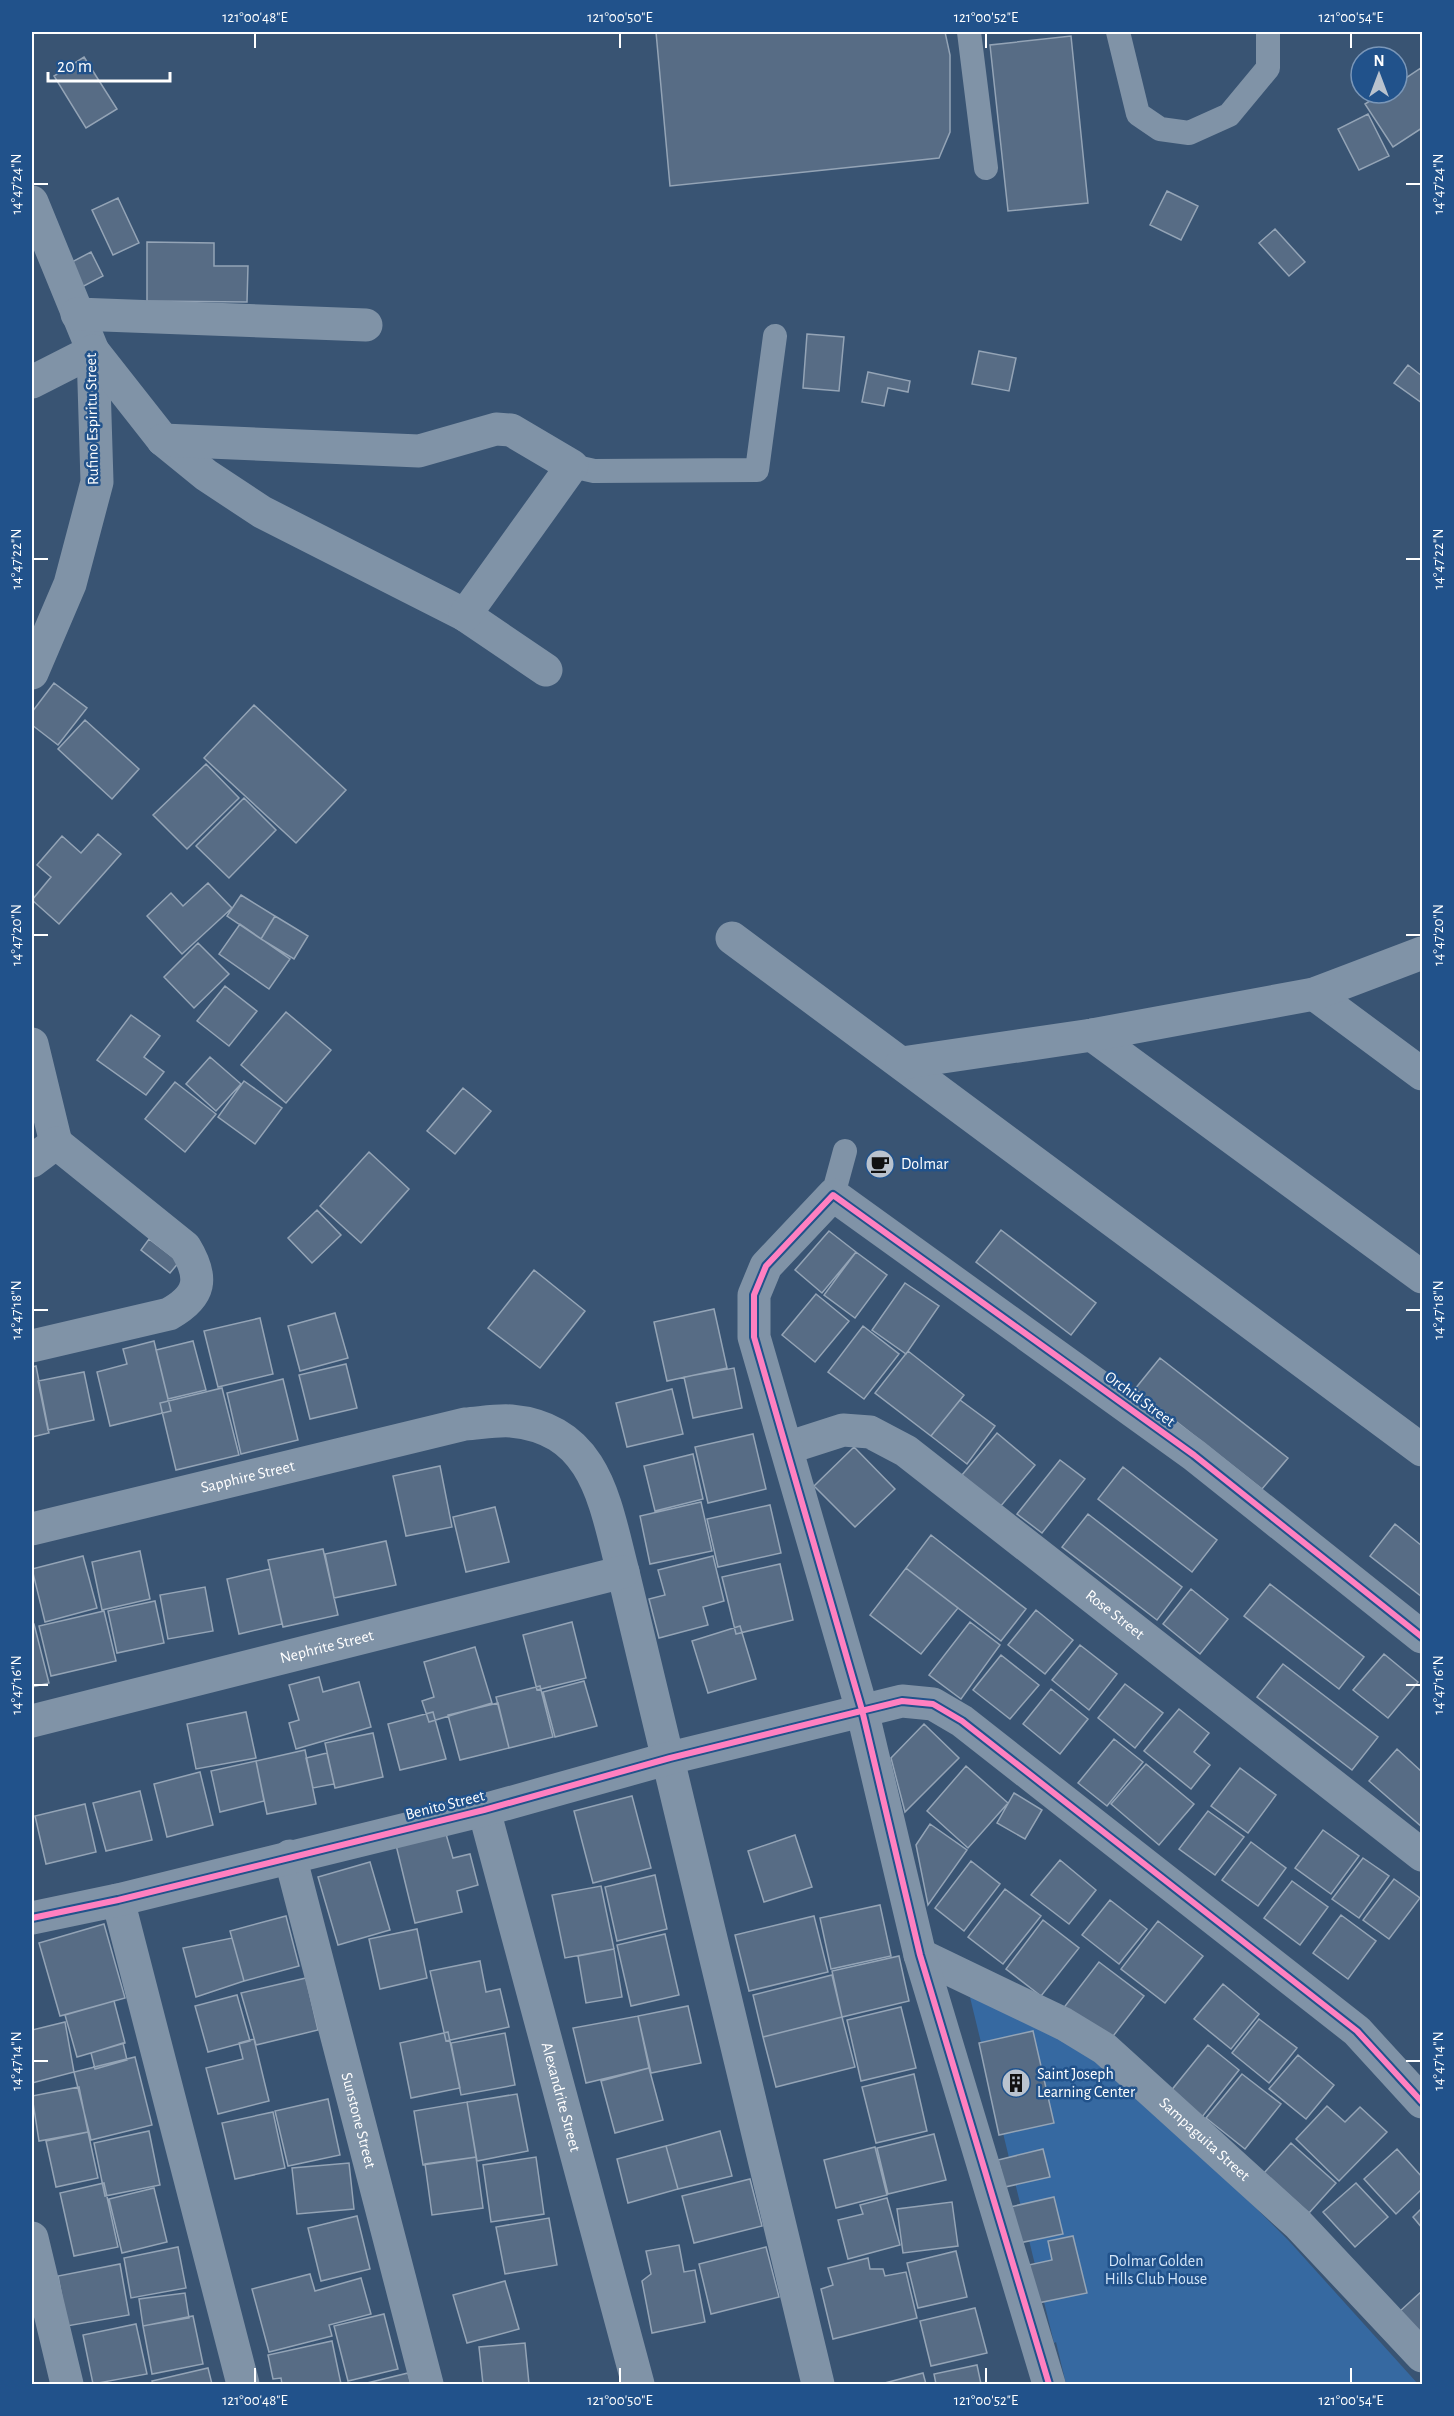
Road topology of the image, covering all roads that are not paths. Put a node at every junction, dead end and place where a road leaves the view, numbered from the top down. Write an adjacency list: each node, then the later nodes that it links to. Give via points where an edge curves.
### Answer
1 (969, 32): 4 (lane)
2 (1118, 32): 3 (lane, via 1138,114 1160,129 1189,133 1229,115 1268,68)
3 (1268, 32)
4 (986, 168)
5 (32, 202): 6 (street, Rufino Espiritu Street)
6 (78, 314): 7 (street); 9 (street, Rufino Espiritu Street)
7 (366, 324)
8 (775, 336): 12 (lane, via 757,470 594,471)
9 (93, 351): 10 (street); 11 (street); 15 (street, Rufino Espiritu Street, via 97,482 70,584)
10 (32, 382)
11 (163, 440): 12 (street, via 419,451 496,429 511,430); 13 (street, via 206,475 262,512)
12 (572, 466): 13 (street)
13 (465, 615): 14 (street)
14 (546, 670)
15 (32, 673)
16 (732, 938): 21 (street)
17 (1422, 953): 18 (street)
18 (1314, 994): 19 (street); 22 (street)
19 (1092, 1035): 21 (street); 26 (street)
20 (32, 1044): 24 (street)
21 (903, 1063): 29 (street)
22 (1422, 1074)
23 (845, 1151): 25 (lane)
24 (44, 1152): 27 (street, via 185,1247 196,1265 197,1285 187,1304 169,1314)
25 (833, 1195): 28 (street, via 766,1266 754,1295 754,1337); 32 (street, Orchid Street, via 1194,1455)
26 (1422, 1277)
27 (32, 1346)
28 (787, 1448): 33 (street); 37 (street, Rose Street, via 843,1430 870,1432 906,1452)
29 (1422, 1450)
30 (32, 1528): 31 (street, Sapphire Street, via 465,1424 511,1421 555,1432 585,1460 600,1485)
31 (623, 1572): 34 (street, Nephrite Street); 35 (street, Sapphire Street)
32 (1422, 1637)
33 (862, 1710): 35 (street, Benito Street); 41 (street); 42 (street, Benito Street, via 902,1701 933,1704 962,1721 1357,2031)
34 (32, 1721)
35 (670, 1758): 36 (street, Benito Street); 50 (street, Sapphire Street)
36 (484, 1810): 38 (street, Benito Street); 49 (street, Alexandrite Street)
37 (1422, 1855)
38 (290, 1856): 39 (street, Benito Street); 48 (street, Sunstone Street)
39 (118, 1900): 40 (street, Benito Street); 47 (street)
40 (32, 1918)
41 (920, 1955): 45 (street, Sampaguita Street, via 1064,2024 1105,2049 1298,2224); 51 (street)
42 (1422, 2102)
43 (32, 2238): 44 (street)
44 (40, 2303): 46 (street)
45 (1422, 2356)
46 (67, 2385)
47 (243, 2385)
48 (427, 2385)
49 (638, 2385)
50 (818, 2385)
51 (1050, 2385)

